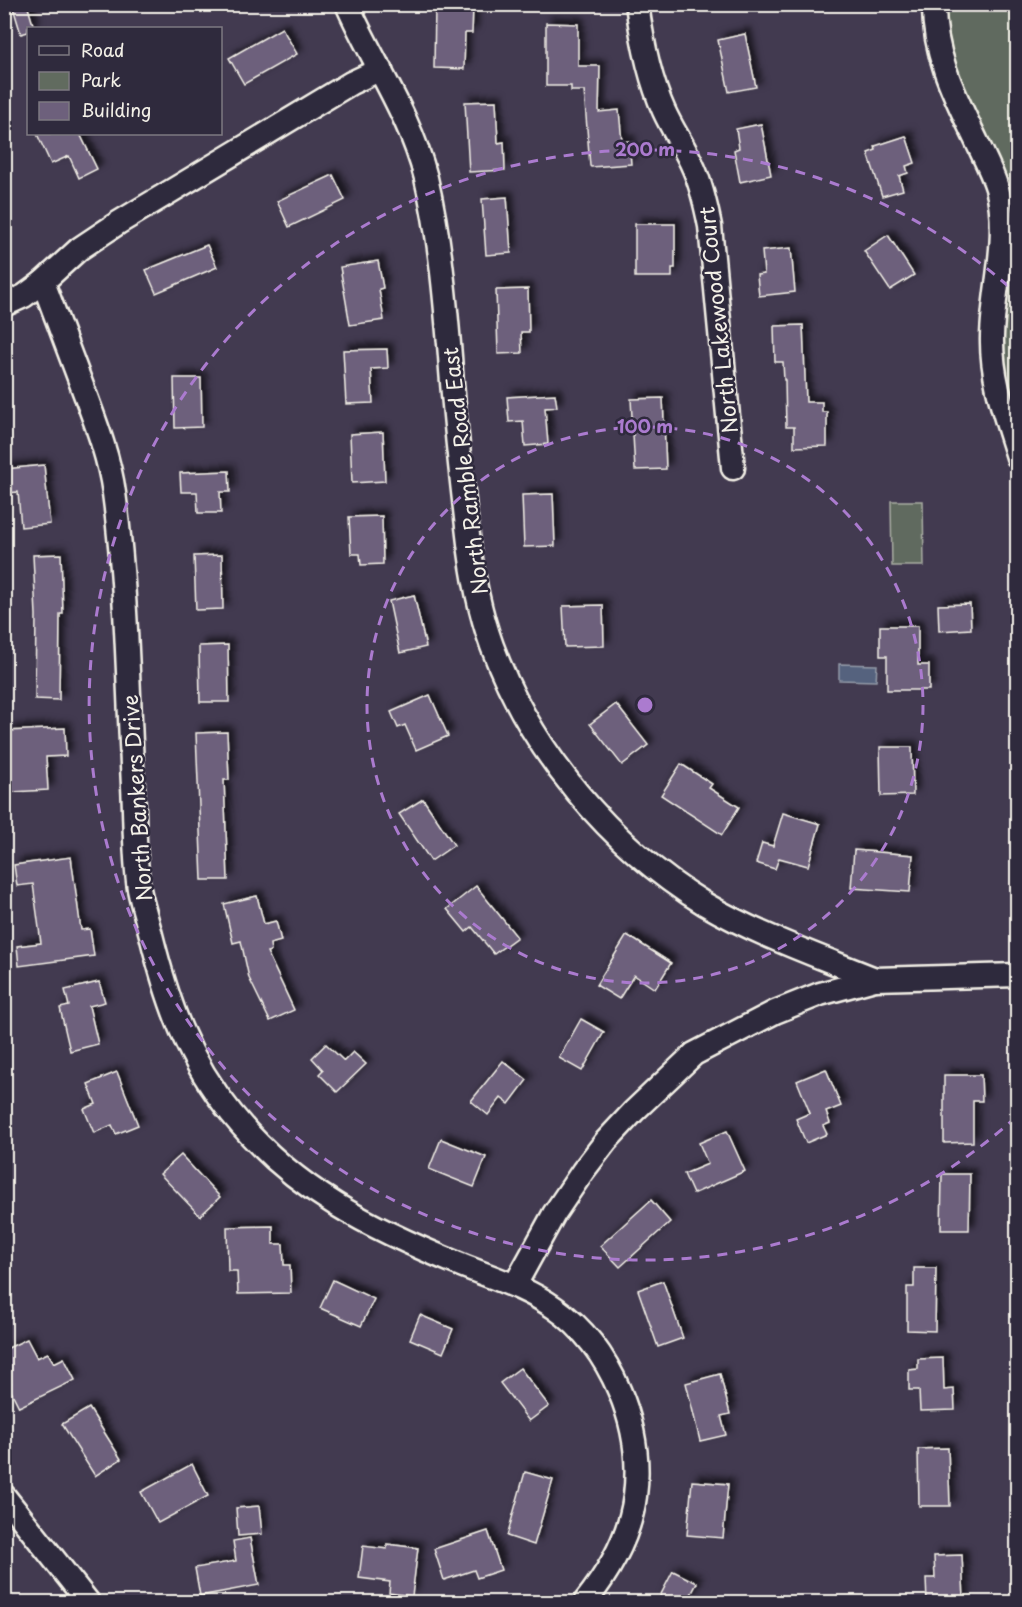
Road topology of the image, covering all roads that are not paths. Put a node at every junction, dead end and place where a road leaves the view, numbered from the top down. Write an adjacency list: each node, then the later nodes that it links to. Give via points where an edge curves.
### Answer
1 (347, 4): 4 (street, North Ramble Road East)
2 (638, 4): 8 (street, North Lakewood Court, via 641,34 664,111 694,167 706,202)
3 (934, 4): 7 (street, via 936,38 945,72 992,173 1001,204 992,357)
4 (381, 69): 5 (street, via 351,83 118,223 79,249); 10 (street, North Ramble Road East, via 407,122 432,207 445,288 475,582 492,645 521,710 582,798 623,842 670,880 748,926)
5 (43, 282): 6 (street); 11 (street, North Bankers Drive, via 100,433 113,490 139,888 188,1048 232,1115 281,1166 314,1192 385,1232)
6 (4, 305)
7 (1017, 457)
8 (733, 468)
9 (1017, 975): 10 (street)
10 (875, 979): 11 (street, via 775,1012 694,1054 606,1141 554,1215)
11 (515, 1285): 14 (street, North Bankers Drive, via 557,1309 596,1348 629,1421 635,1448 635,1497 629,1524 609,1569)
12 (4, 1496): 13 (street)
13 (88, 1602)
14 (585, 1602)

